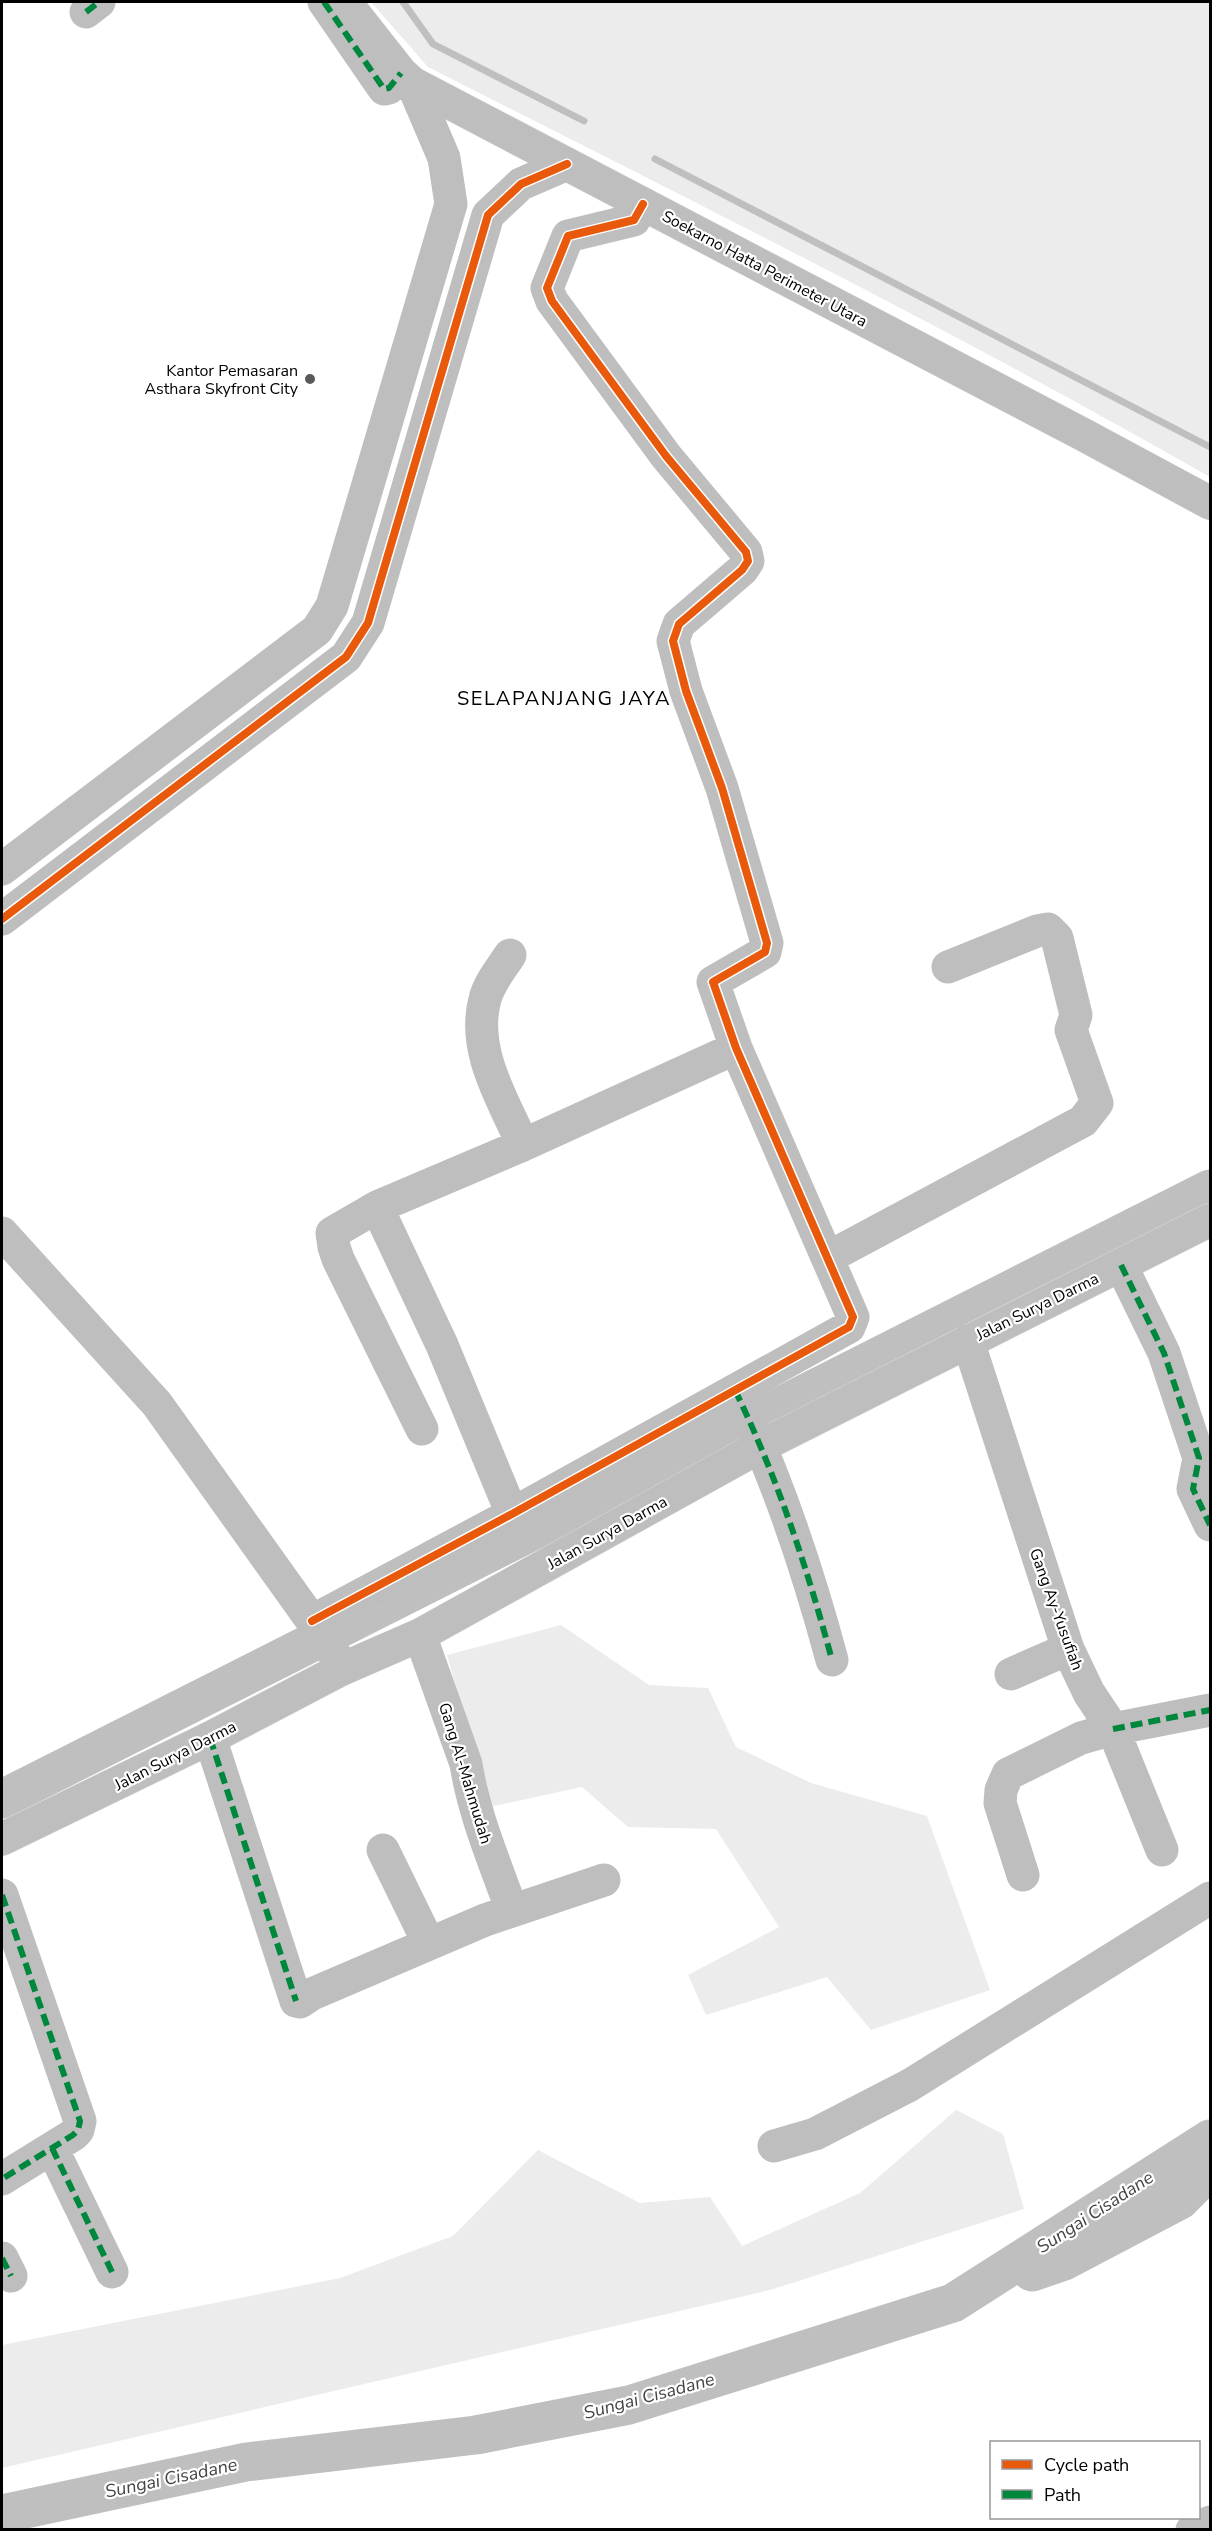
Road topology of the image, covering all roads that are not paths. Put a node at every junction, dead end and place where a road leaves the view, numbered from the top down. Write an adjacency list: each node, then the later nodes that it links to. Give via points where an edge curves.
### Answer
1 (324, 2): 3 (street, via 384,89)
2 (345, 2): 3 (street, Soekarno Hatta Perimeter Utara)
3 (407, 78): 4 (street, Soekarno Hatta Perimeter Utara); 6 (street, via 444,158 451,204)
4 (567, 164): 5 (street, Soekarno Hatta Perimeter Utara); 7 (street, via 521,184 488,215)
5 (643, 204): 8 (street, Soekarno Hatta Perimeter Utara); 17 (street, via 634,220 567,236 547,288 552,302 666,456 746,552 748,561 742,570 679,624 673,641 686,691 722,788 767,943 765,952 713,982)
6 (402, 368): 7 (street); 9 (street, via 332,606 317,630)
7 (439, 381): 11 (street, via 368,623 346,657)
8 (1210, 503)
9 (92, 801): 10 (street); 11 (street)
10 (65, 821): 12 (street); 13 (street)
11 (116, 832): 12 (street)
12 (89, 852): 14 (street)
13 (2, 869)
14 (2, 919)
15 (510, 955): 18 (street, via 485,999 481,1030 486,1060)
16 (948, 967): 22 (street, via 1048,929 1057,938 1076,1015 1071,1030 1097,1103 1083,1122)
17 (736, 1048): 18 (street); 22 (street)
18 (523, 1145): 19 (street)
19 (377, 1207): 26 (street, via 332,1233 334,1247); 27 (street, via 442,1345)
20 (1210, 1220): 23 (street, Jalan Surya Darma)
21 (2, 1233): 29 (street, via 157,1404)
22 (829, 1257): 25 (street, via 853,1317 849,1327)
23 (1121, 1265): 24 (street, Jalan Surya Darma); 28 (street, via 1164,1353 1199,1458 1193,1489)
24 (968, 1341): 25 (street, Jalan Surya Darma); 31 (street, Gang Ay-Yusufiah)
25 (748, 1418): 27 (street); 30 (street, Jalan Surya Darma); 32 (street, via 810,1577)
26 (422, 1429)
27 (512, 1514): 29 (street)
28 (1210, 1525)
29 (314, 1623): 33 (street)
30 (420, 1635): 33 (street, Jalan Surya Darma); 45 (street, Gang Al-Mahmudah)
31 (1068, 1649): 34 (street); 36 (street, Gang Ay-Yusufiah, via 1089,1693)
32 (832, 1660)
33 (340, 1664): 37 (street, Jalan Surya Darma)
34 (1011, 1674)
35 (1210, 1710): 36 (street)
36 (1113, 1729): 40 (street, Gang Ay-Yusufiah); 41 (street, via 1081,1738 1008,1774 1000,1803)
37 (210, 1738): 38 (street, Jalan Surya Darma); 46 (street, via 296,2001)
38 (2, 1839)
39 (383, 1850): 46 (street)
40 (1162, 1850)
41 (1023, 1875)
42 (604, 1880): 45 (street)
43 (2, 1895): 48 (street, via 80,2121 73,2135)
44 (1210, 1898): 47 (street, via 910,2085 815,2134)
45 (512, 1911): 46 (street)
46 (429, 1944)
47 (774, 2146)
48 (52, 2148): 49 (street); 50 (street)
49 (2, 2179)
50 (112, 2272)
51 (1210, 2522): 52 (street)
52 (1192, 2529)

